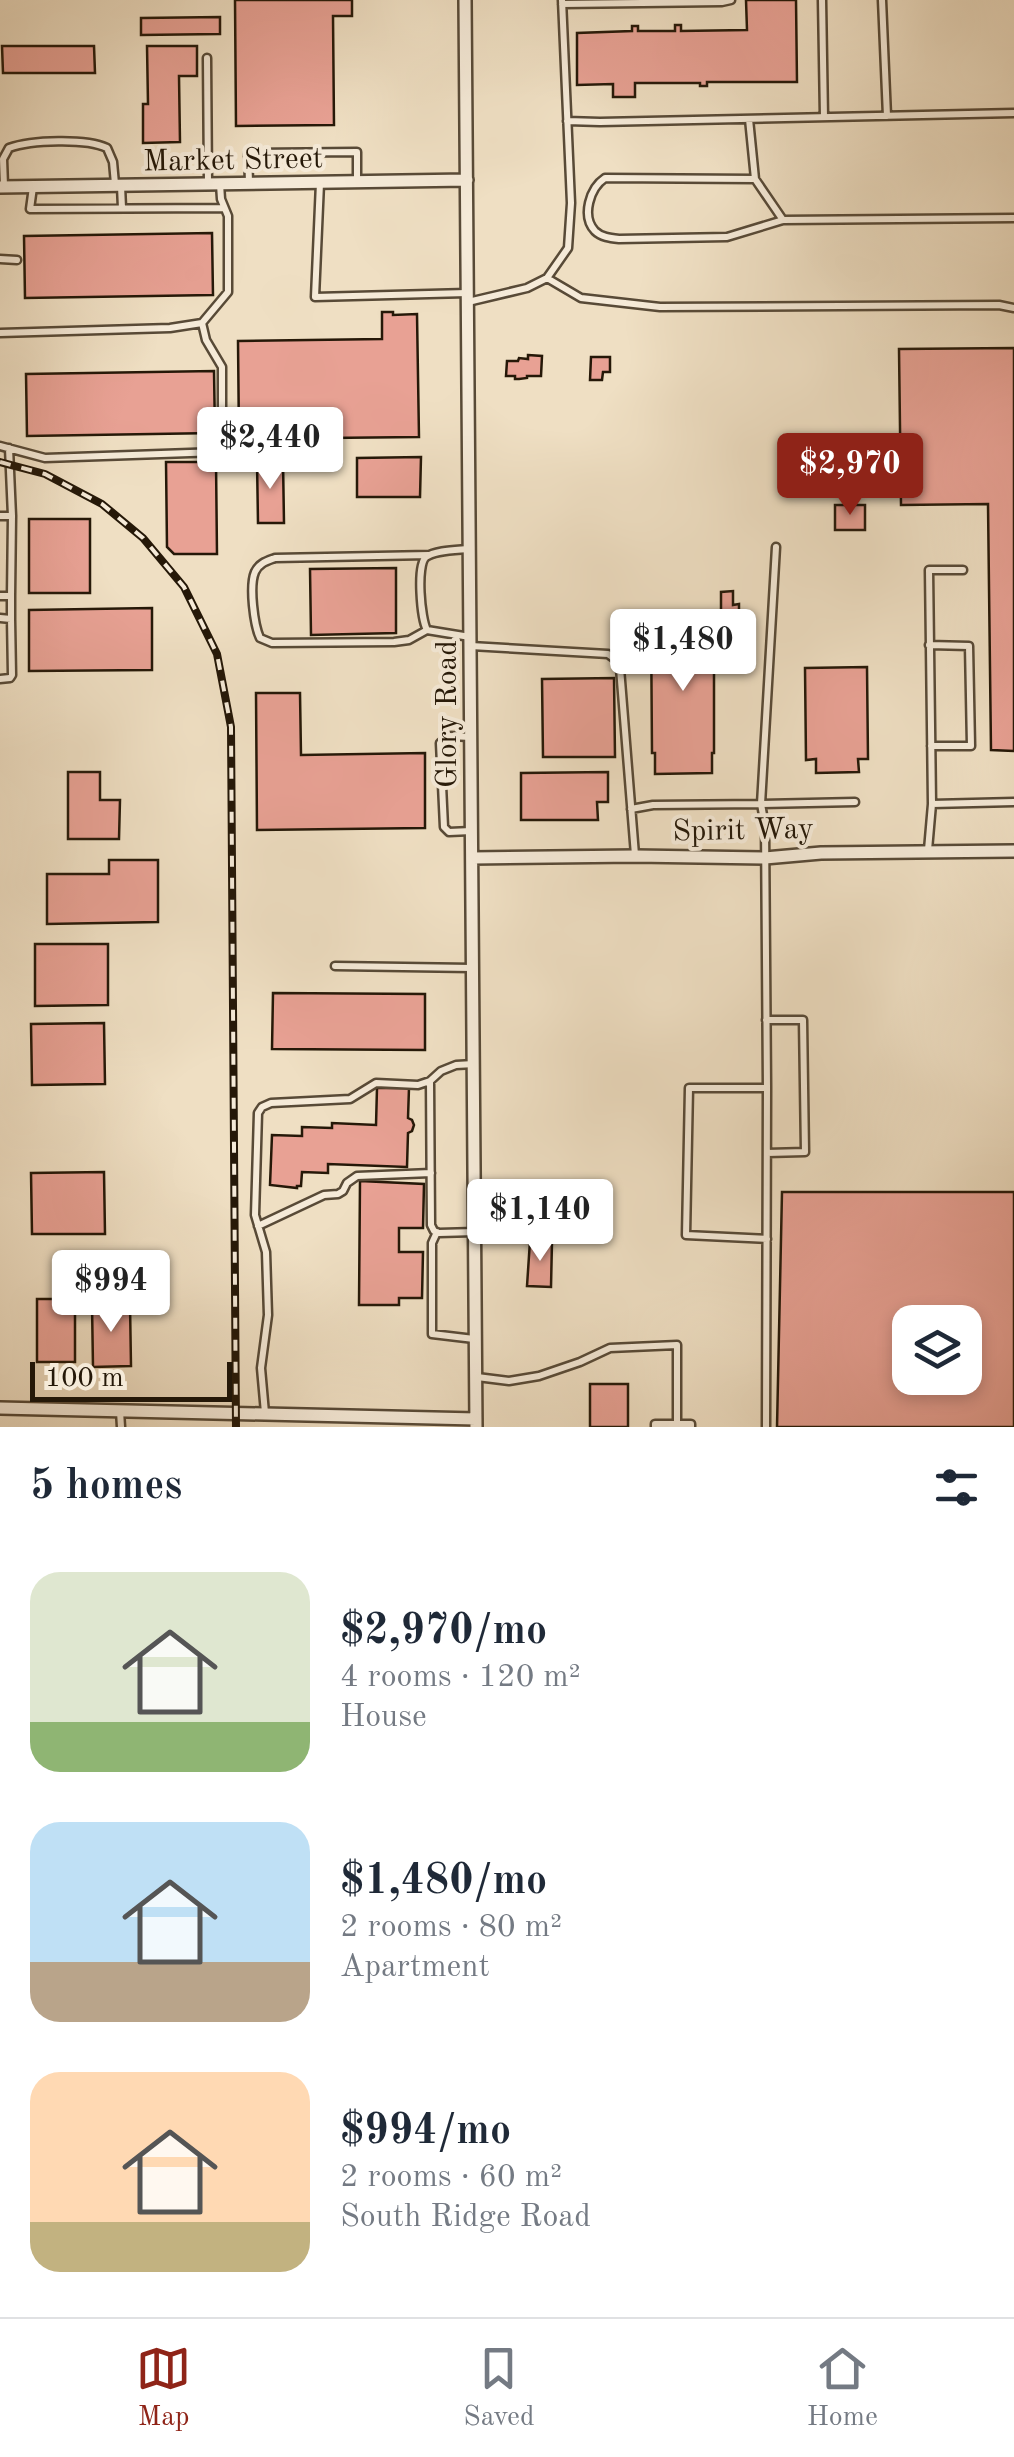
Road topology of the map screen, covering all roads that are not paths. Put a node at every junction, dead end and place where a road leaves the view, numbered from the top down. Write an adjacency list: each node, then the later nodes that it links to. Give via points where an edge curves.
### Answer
1 (465, 0): 12 (street, Glory Road)
2 (731, 0): 5 (lane)
3 (822, 0): 9 (lane)
4 (882, 0): 8 (lane)
5 (562, 2): 11 (lane)
6 (207, 58): 16 (lane)
7 (1014, 113): 8 (lane)
8 (888, 116): 9 (lane)
9 (824, 117): 10 (lane)
10 (748, 119): 11 (lane); 13 (lane)
11 (567, 120): 27 (lane, via 568,248)
12 (468, 180): 14 (street, Market Street); 28 (street, Glory Road)
13 (755, 180): 24 (lane); 24 (lane, via 605,178 589,201 589,220 593,230 619,239 727,237)
14 (357, 182): 15 (street, Market Street); 17 (lane, via 356,152 248,153)
15 (320, 183): 17 (street, Market Street); 28 (lane, via 315,298)
16 (214, 184): 17 (street, Market Street); 18 (street, Market Street); 22 (lane)
17 (249, 184)
18 (118, 186): 19 (lane, via 107,148 95,142 9,148); 20 (street, Market Street); 21 (lane)
19 (2, 187): 20 (street, Market Street)
20 (32, 187): 21 (lane, via 30,210)
21 (122, 208): 22 (lane)
22 (224, 208): 30 (lane, via 228,292)
23 (1014, 218): 24 (lane)
24 (783, 220)
25 (0, 260): 26 (lane)
26 (18, 260)
27 (547, 278): 28 (lane, via 527,288); 29 (lane, via 581,298 660,307)
28 (468, 297): 36 (street, Glory Road)
29 (1014, 308)
30 (202, 324): 31 (lane); 32 (lane, via 222,367 219,452 44,458)
31 (0, 333)
32 (4, 447): 34 (lane)
33 (0, 516): 34 (lane)
34 (12, 516): 40 (lane)
35 (776, 547): 51 (lane)
36 (470, 548): 37 (lane); 44 (street, Glory Road)
37 (429, 554): 43 (lane, via 421,569); 43 (lane, via 275,558 254,575 254,626 272,643 394,642)
38 (963, 570): 45 (lane, via 929,570)
39 (0, 596): 40 (lane)
40 (11, 596): 42 (lane)
41 (0, 618): 42 (lane)
42 (11, 619): 46 (lane, via 12,675)
43 (427, 630): 44 (lane)
44 (471, 642): 47 (street, Glory Road); 53 (lane, via 615,659)
45 (929, 646): 48 (lane); 48 (lane, via 970,646 971,746)
46 (0, 680)
47 (471, 737): 54 (street, Glory Road); 54 (lane, via 448,736 440,743 444,827)
48 (931, 746): 52 (lane)
49 (855, 802): 51 (lane)
50 (1014, 802): 52 (lane)
51 (761, 804): 53 (lane); 59 (lane)
52 (932, 804): 56 (lane)
53 (631, 809): 57 (lane)
54 (472, 832): 58 (street, Glory Road)
55 (1014, 851): 56 (street, Spirit Way)
56 (928, 852): 59 (street, Spirit Way)
57 (634, 856): 58 (street, Spirit Way); 59 (street, Spirit Way)
58 (472, 858): 61 (street, Glory Road)
59 (765, 858): 62 (lane)
60 (335, 966): 61 (lane)
61 (473, 968): 63 (street, Glory Road)
62 (766, 1020): 65 (lane); 66 (lane, via 803,1020 805,1152)
63 (474, 1064): 64 (lane, via 441,1070); 70 (street, Glory Road)
64 (430, 1081): 67 (lane); 68 (lane, via 376,1084 350,1099 262,1107)
65 (767, 1088): 66 (lane); 71 (lane, via 688,1088 686,1235)
66 (767, 1153): 71 (lane)
67 (431, 1173): 68 (lane, via 358,1176 338,1194); 69 (lane, via 431,1225)
68 (258, 1226): 76 (lane, via 266,1252)
69 (437, 1232): 70 (lane); 72 (lane, via 432,1334)
70 (475, 1232): 72 (street, Glory Road)
71 (766, 1239): 82 (lane)
72 (476, 1340): 73 (street, Glory Road)
73 (476, 1377): 77 (street, Glory Road); 78 (lane, via 509,1381 610,1348 677,1345)
74 (0, 1408): 75 (street)
75 (120, 1410): 76 (street); 79 (lane)
76 (265, 1413): 77 (street)
77 (476, 1423)
78 (677, 1424): 80 (lane); 81 (lane)
79 (121, 1427)
80 (655, 1427)
81 (691, 1427)
82 (766, 1427)

